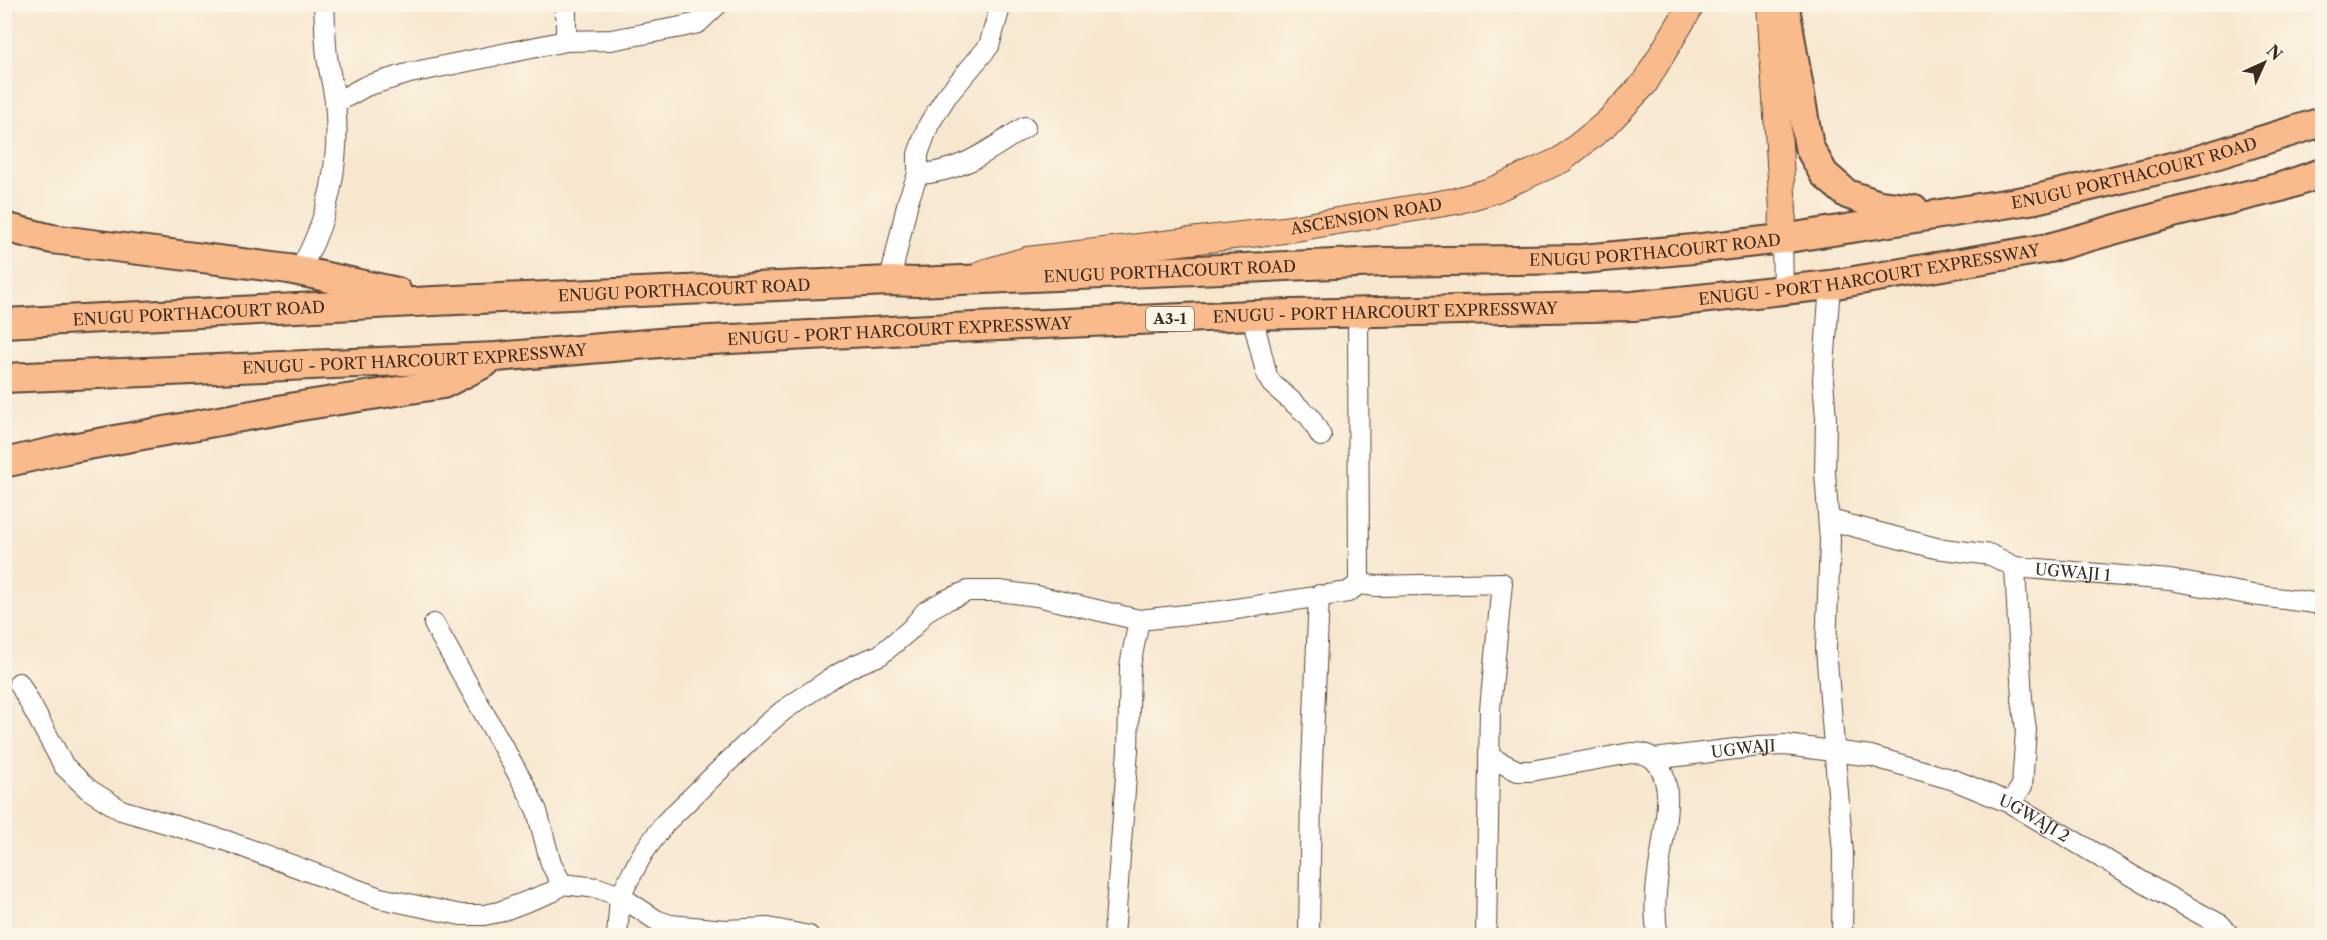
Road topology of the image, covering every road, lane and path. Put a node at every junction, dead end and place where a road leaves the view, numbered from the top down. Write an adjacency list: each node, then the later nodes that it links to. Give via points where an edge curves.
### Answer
1 (324, 4): 9 (street)
2 (566, 4): 8 (street)
3 (718, 4): 8 (street, via 698,23 611,40)
4 (1001, 4): 13 (street, via 989,46 929,124 918,154)
5 (1692, 4): 18 (main road, ASCENSION ROAD, via 1644,84 1607,123 1561,160 1491,191 1456,201 1284,230 1027,260)
6 (1770, 4): 16 (main road)
7 (1782, 4): 14 (highway, via 1809,147 1824,174 1847,194 1879,205)
8 (566, 41): 9 (street, via 399,75 366,86)
9 (335, 103): 17 (street, via 329,205 316,241)
10 (2322, 122): 14 (highway, ENUGU PORTHACOURT ROAD, via 2192,162 2036,199)
11 (1025, 127): 13 (street, via 972,161 938,173)
12 (2322, 173): 20 (highway, ENUGU - PORT HARCOURT EXPRESSWAY / A3-1, via 2049,248)
13 (918, 174): 19 (street)
14 (1955, 213): 16 (highway, ENUGU PORTHACOURT ROAD)
15 (4, 227): 17 (highway, via 52,239)
16 (1782, 239): 18 (highway, ENUGU PORTHACOURT ROAD, via 1582,259 1382,262); 21 (street)
17 (299, 271): 22 (highway)
18 (964, 279): 19 (highway, ENUGU PORTHACOURT ROAD)
19 (890, 281): 22 (highway, ENUGU PORTHACOURT ROAD)
20 (1830, 285): 21 (highway, ENUGU - PORT HARCOURT EXPRESSWAY / A3-1); 30 (street, via 1824,380)
21 (1783, 291): 23 (highway, ENUGU - PORT HARCOURT EXPRESSWAY / A3-1, via 1633,306)
22 (434, 300): 25 (highway, ENUGU PORTHACOURT ROAD)
23 (1358, 313): 24 (highway, ENUGU - PORT HARCOURT EXPRESSWAY / A3-1); 32 (street)
24 (1252, 315): 26 (highway, ENUGU - PORT HARCOURT EXPRESSWAY / A3-1, via 671,342); 28 (street, via 1267,376 1310,417)
25 (4, 323)
26 (496, 357): 27 (highway, ENUGU - PORT HARCOURT EXPRESSWAY / A3-1); 29 (highway, via 443,384 66,448)
27 (4, 378)
28 (1321, 436)
29 (4, 463)
30 (1830, 520): 31 (street, UGWAJI 1, via 1929,546 1991,555); 38 (street, via 1826,649)
31 (2015, 567): 34 (street, UGWAJI 1, via 2170,580); 41 (street, via 2026,730 2022,786)
32 (1359, 584): 33 (street, via 1348,591); 39 (street, via 1502,583)
33 (1319, 595): 35 (street); 48 (street)
34 (2322, 604)
35 (1139, 620): 43 (street, via 999,591 968,591 926,610 911,629 880,655 833,677 765,726 665,823 643,853); 47 (street, via 1130,666)
36 (434, 624): 42 (street, via 527,790 551,864)
37 (19, 683): 42 (street, via 64,766 88,789 121,810 227,841 380,898 461,915 499,912 552,892)
38 (1833, 750): 40 (street, UGWAJI, via 1768,745); 41 (street, UGWAJI 2, via 1871,756 1954,780); 51 (street, via 1843,853)
39 (1489, 757): 40 (street, UGWAJI, via 1518,771 1631,753); 49 (street)
40 (1654, 759): 50 (street, via 1666,784 1667,801 1657,879)
41 (2010, 803): 44 (street, UGWAJI 2)
42 (562, 884): 43 (street, via 598,888)
43 (626, 906): 45 (street); 46 (street, via 670,926 768,928)
44 (2225, 930)
45 (617, 936)
46 (809, 936)
47 (1114, 936)
48 (1309, 936)
49 (1486, 936)
50 (1658, 936)
51 (1842, 936)

